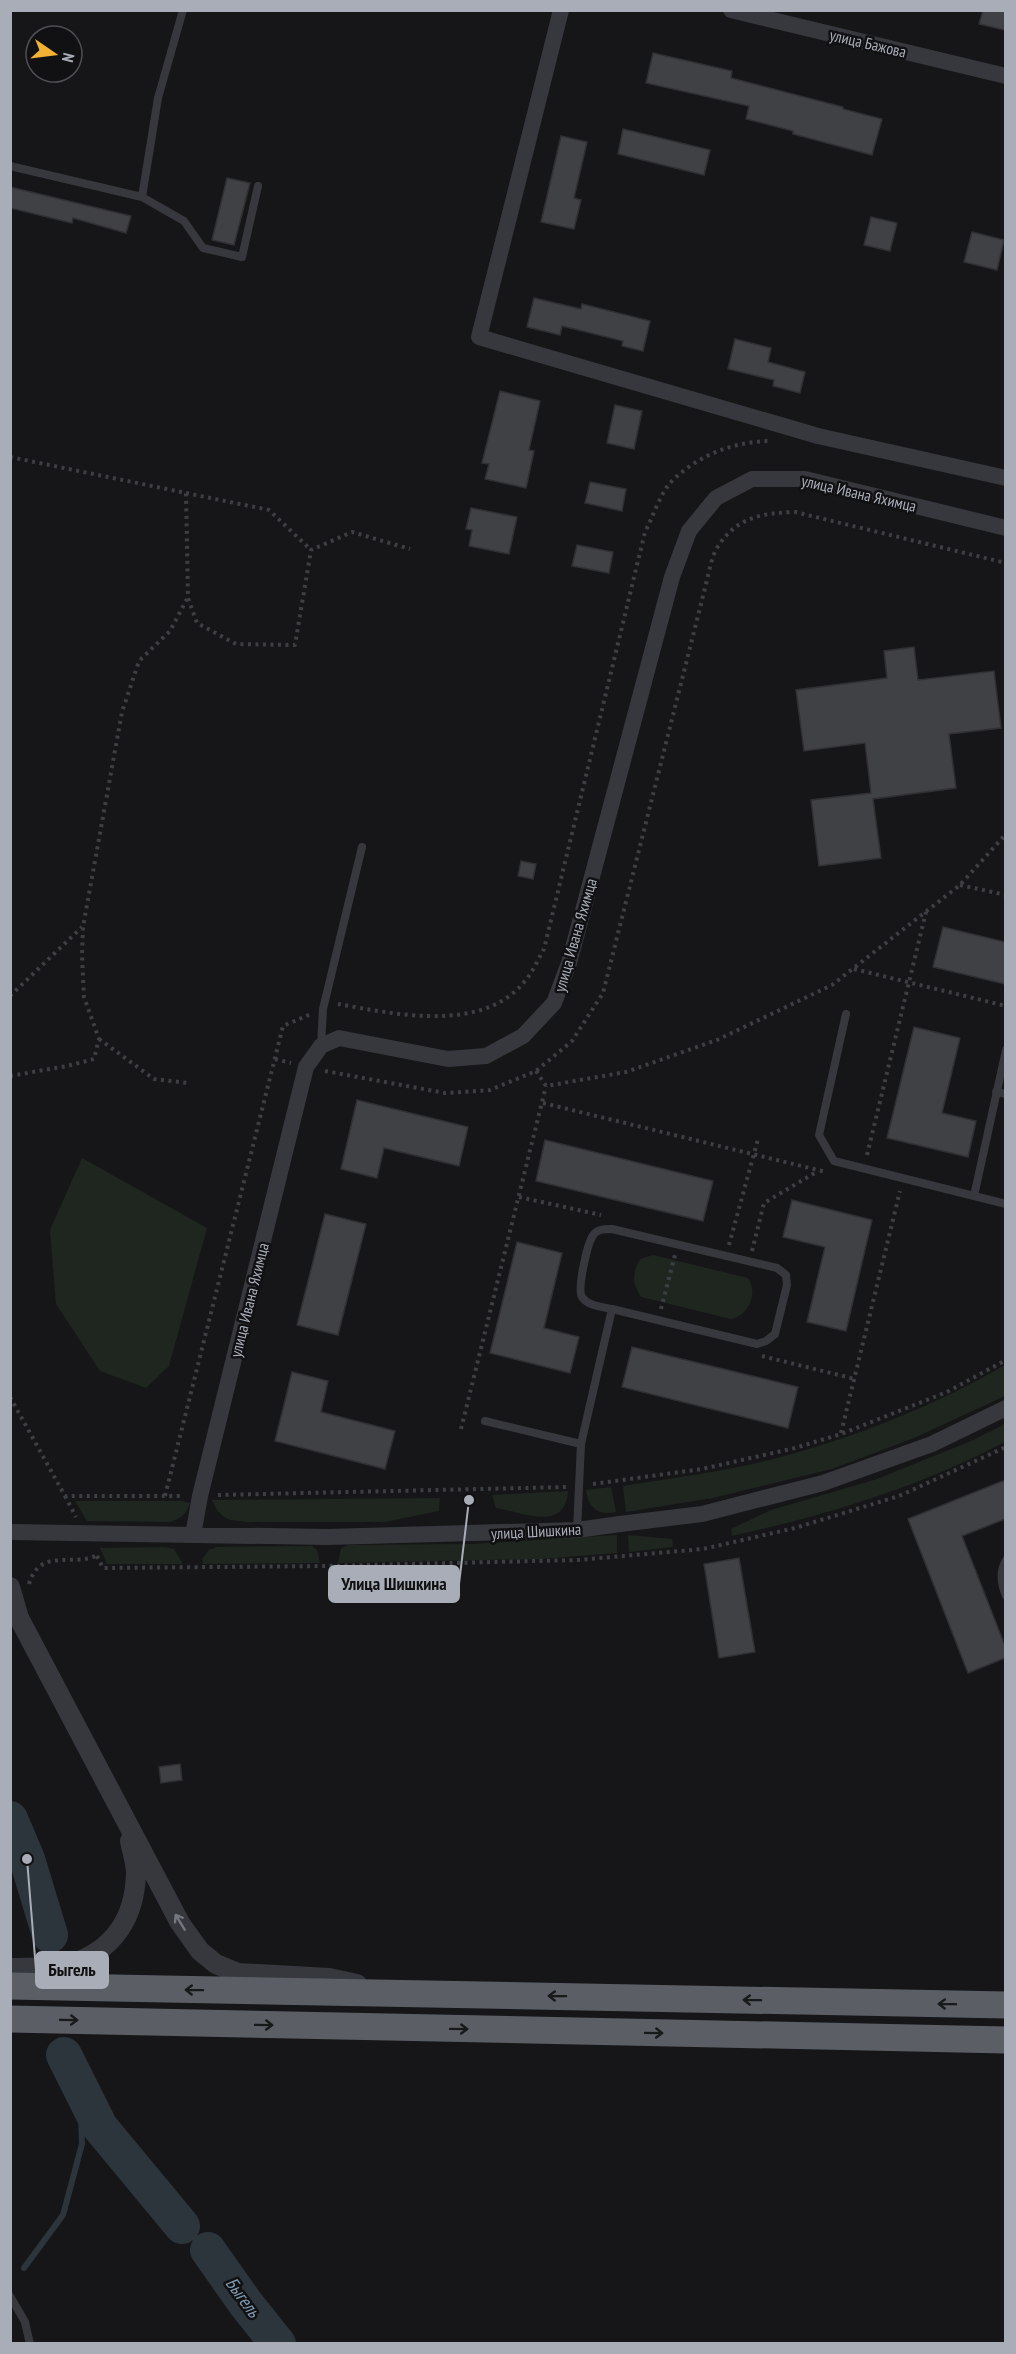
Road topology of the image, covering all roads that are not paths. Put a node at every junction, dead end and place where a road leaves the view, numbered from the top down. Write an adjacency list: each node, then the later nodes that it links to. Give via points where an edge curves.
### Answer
1 (183, 10): 7 (lane, via 158,98)
2 (561, 10): 8 (street, via 479,337 818,436)
3 (730, 10): 4 (street, улица Бажова)
4 (1005, 76)
5 (10, 166): 7 (lane)
6 (258, 186): 7 (lane, via 242,257 203,248 184,221)
7 (141, 196)
8 (1005, 478)
9 (1005, 528): 12 (street, улица Ивана Яхимца, via 806,479 752,479 716,498 689,531 672,577 570,963 554,1003 523,1036 486,1056 448,1059 339,1038)
10 (362, 847): 12 (lane, via 323,1009)
11 (846, 1014): 15 (lane, via 819,1135 834,1161)
12 (321, 1046): 23 (street, улица Ивана Яхимца, via 306,1067)
13 (1005, 1050): 14 (lane)
14 (1001, 1093): 15 (lane)
15 (974, 1196): 16 (lane)
16 (1005, 1204)
17 (612, 1309): 17 (lane, via 592,1305 582,1298 579,1288 592,1235 600,1228 777,1268 786,1275 775,1334 757,1344); 20 (lane)
18 (1005, 1408): 21 (street, улица Шишкина, via 932,1444 823,1483 702,1514)
19 (485, 1422): 20 (lane)
20 (581, 1444): 21 (lane)
21 (577, 1530): 23 (street, улица Шишкина, via 327,1537)
22 (10, 1532): 23 (street, улица Шишкина)
23 (193, 1534)
24 (1005, 1560): 26 (lane, via 1001,1568)
25 (19, 1588): 27 (street, via 19,1618)
26 (1005, 1596)
27 (124, 1815): 28 (street, via 136,1871 133,1901 123,1927 103,1947 70,1965); 30 (street, one-way to 27, via 329,1978 238,1973 216,1964 200,1951 180,1923)
28 (10, 1968)
29 (10, 1986): 30 (highway, one-way to 29)
30 (404, 1993): 31 (highway, one-way to 30)
31 (1005, 2005)
32 (10, 2019): 33 (highway, one-way to 33)
33 (1005, 2040)
34 (10, 2296): 35 (lane, via 25,2322)
35 (30, 2343)

